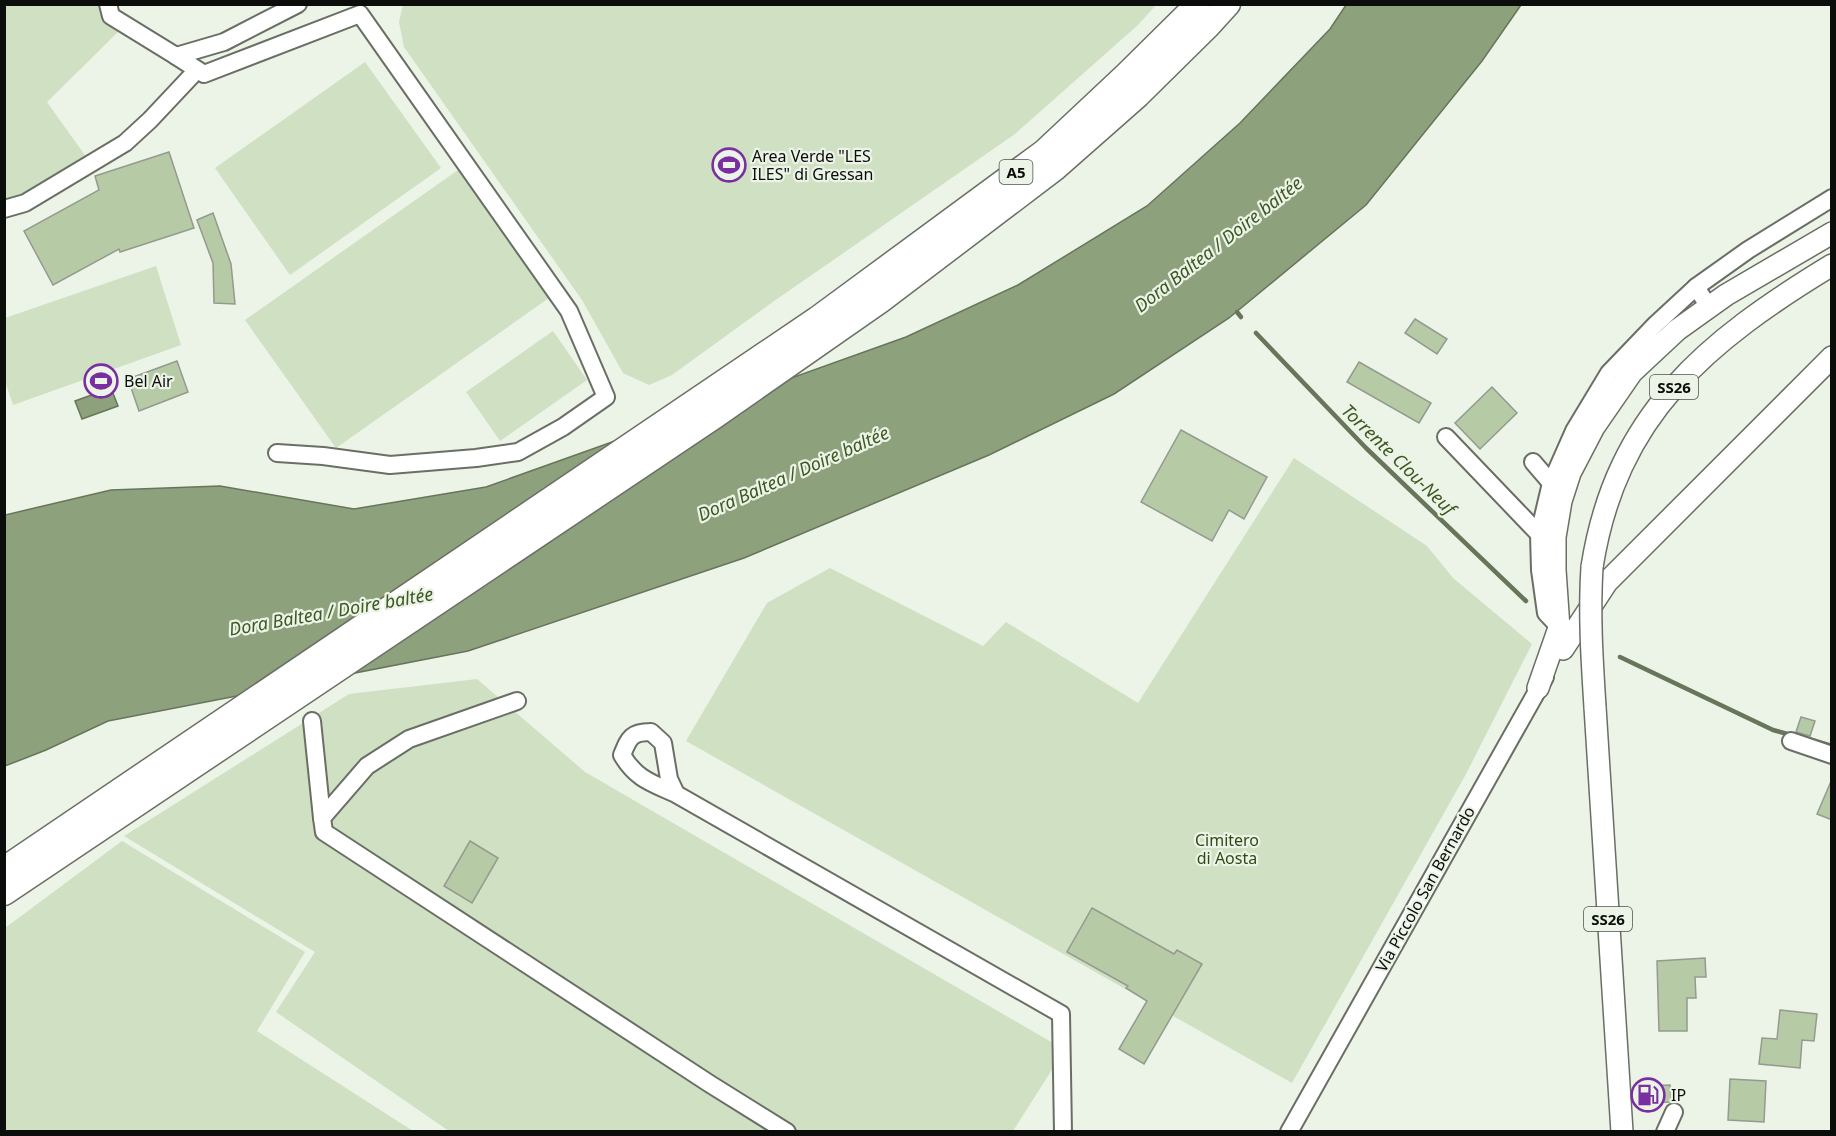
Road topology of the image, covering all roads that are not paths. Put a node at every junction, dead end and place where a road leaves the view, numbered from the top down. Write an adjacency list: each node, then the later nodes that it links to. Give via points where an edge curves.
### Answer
1 (108, 4): 5 (street, via 111,16)
2 (298, 4): 5 (street, via 224,42)
3 (1198, 4): 29 (highway, A5, via 1044,152 817,319)
4 (1228, 4): 30 (highway, A5, via 1138,95 1053,169 880,301)
5 (176, 56): 6 (street)
6 (197, 70): 8 (street, via 125,143 25,203); 15 (street, via 204,74 360,14 568,311 606,397 518,452 390,465)
7 (1832, 198): 11 (street)
8 (4, 209)
9 (1832, 233): 12 (main road)
10 (1832, 265): 35 (main road, SS26, bridge, via 1743,323 1666,394 1619,472 1597,537 1590,636)
11 (1696, 287): 12 (street); 17 (street, via 1609,373 1574,431)
12 (1709, 307): 19 (main road, via 1677,330 1632,372 1594,427 1570,473 1556,537)
13 (1832, 357): 20 (main road, via 1607,582)
14 (1446, 437): 18 (street)
15 (277, 453)
16 (1533, 462): 17 (street)
17 (1551, 483): 18 (street)
18 (1539, 534): 21 (street, via 1546,613)
19 (1558, 601): 20 (main road, via 1574,614); 21 (main road)
20 (1587, 611): 21 (main road)
21 (1564, 638): 22 (main road)
22 (1538, 688): 34 (street, Via Piccolo San Bernardo)
23 (517, 701): 28 (street, via 410,739 368,766)
24 (312, 721): 28 (street)
25 (1791, 741): 26 (street)
26 (1832, 755)
27 (676, 794): 33 (street, via 1061,1014)
28 (322, 818): 32 (street, via 324,832 342,846)
29 (4, 869)
30 (4, 893)
31 (1674, 1112): 36 (street)
32 (787, 1131)
33 (1063, 1131)
34 (1289, 1131)
35 (1622, 1131)
36 (1665, 1131)

